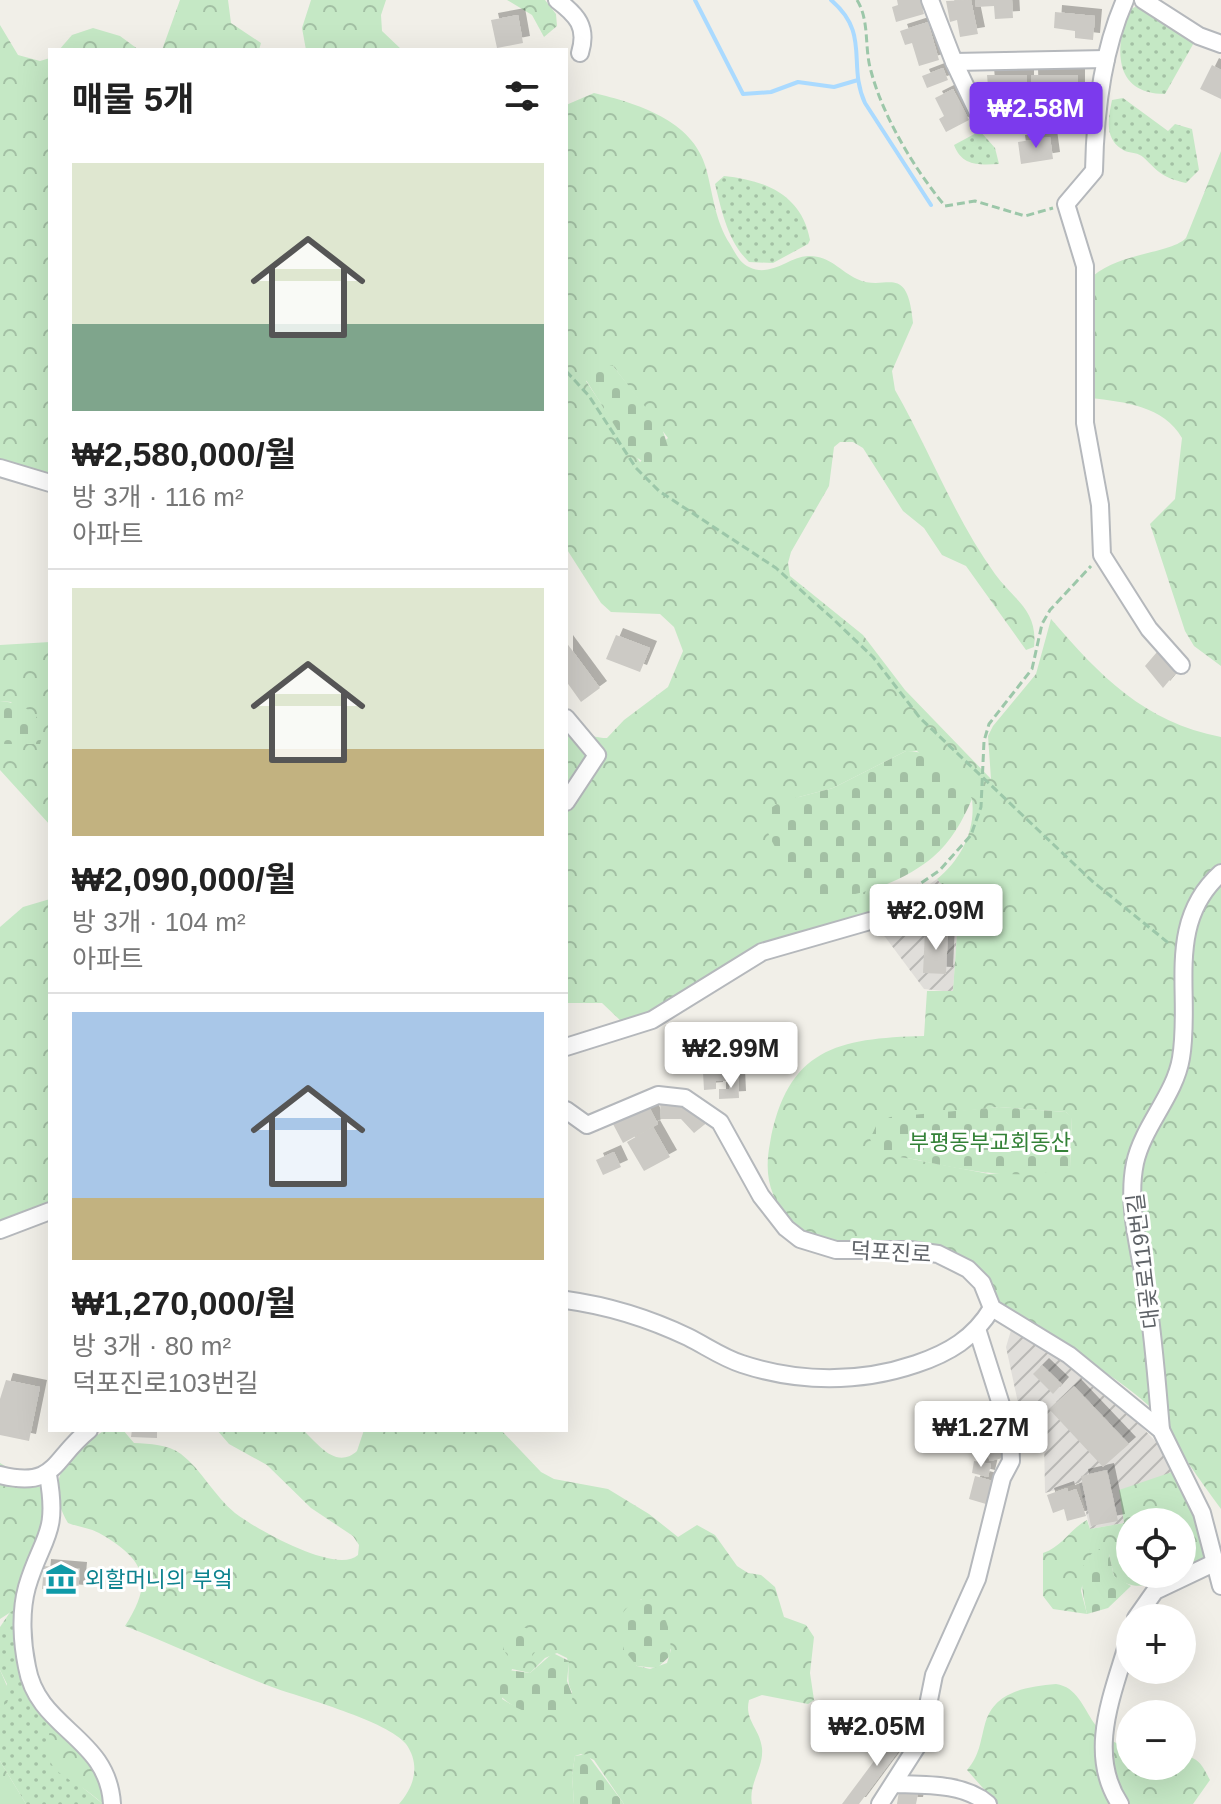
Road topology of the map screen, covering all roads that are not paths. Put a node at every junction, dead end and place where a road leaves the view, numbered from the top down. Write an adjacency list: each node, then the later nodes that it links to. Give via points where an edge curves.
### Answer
1 (557, 0): 6 (street, via 581,22)
2 (930, 0): 8 (street)
3 (1125, 0): 7 (street, via 1110,33)
4 (1143, 0): 5 (street)
5 (1221, 44)
6 (580, 53)
7 (1106, 59): 8 (street); 12 (street, via 1094,171 1066,204 1085,266 1085,423 1100,505 1102,555 1149,629)
8 (954, 62): 9 (street)
9 (979, 115)
10 (0, 468): 11 (street)
11 (48, 482)
12 (1181, 665)
13 (568, 720): 14 (street, via 597,755)
14 (568, 799)
15 (1221, 873): 26 (street, 대곶로119번길, via 1197,905 1183,955 1182,1055 1138,1151 1133,1176)
16 (870, 921): 17 (street, via 762,952 635,1029)
17 (568, 1046)
18 (568, 1111): 19 (street)
19 (587, 1125): 20 (street, 덕포진로); 24 (street, 덕포진로, via 658,1095 685,1098 720,1122 761,1196 800,1239 836,1250 910,1250 955,1259 982,1283)
20 (568, 1128)
21 (48, 1212): 22 (street)
22 (0, 1230)
23 (568, 1300): 25 (street, via 646,1318 739,1363 818,1379 898,1370 940,1356)
24 (992, 1308): 25 (street); 26 (street, 덕포진로, via 1080,1363)
25 (978, 1332): 34 (street, via 1010,1433 1011,1461 998,1490 977,1579 934,1675 921,1740)
26 (1161, 1430): 30 (street, 덕포진로, via 1202,1513)
27 (87, 1432): 29 (street)
28 (0, 1475): 29 (street, via 20,1480)
29 (48, 1475): 35 (street, via 51,1527 25,1598 27,1667 32,1689 46,1710 102,1765)
30 (1216, 1562): 31 (street, 덕포진로); 32 (street, via 1155,1591)
31 (1221, 1586)
32 (1146, 1604)
33 (1116, 1684): 38 (street, via 1102,1736 1102,1758)
34 (894, 1784): 36 (street); 37 (street, via 958,1789)
35 (112, 1804)
36 (880, 1804)
37 (988, 1804)
38 (1120, 1804)

